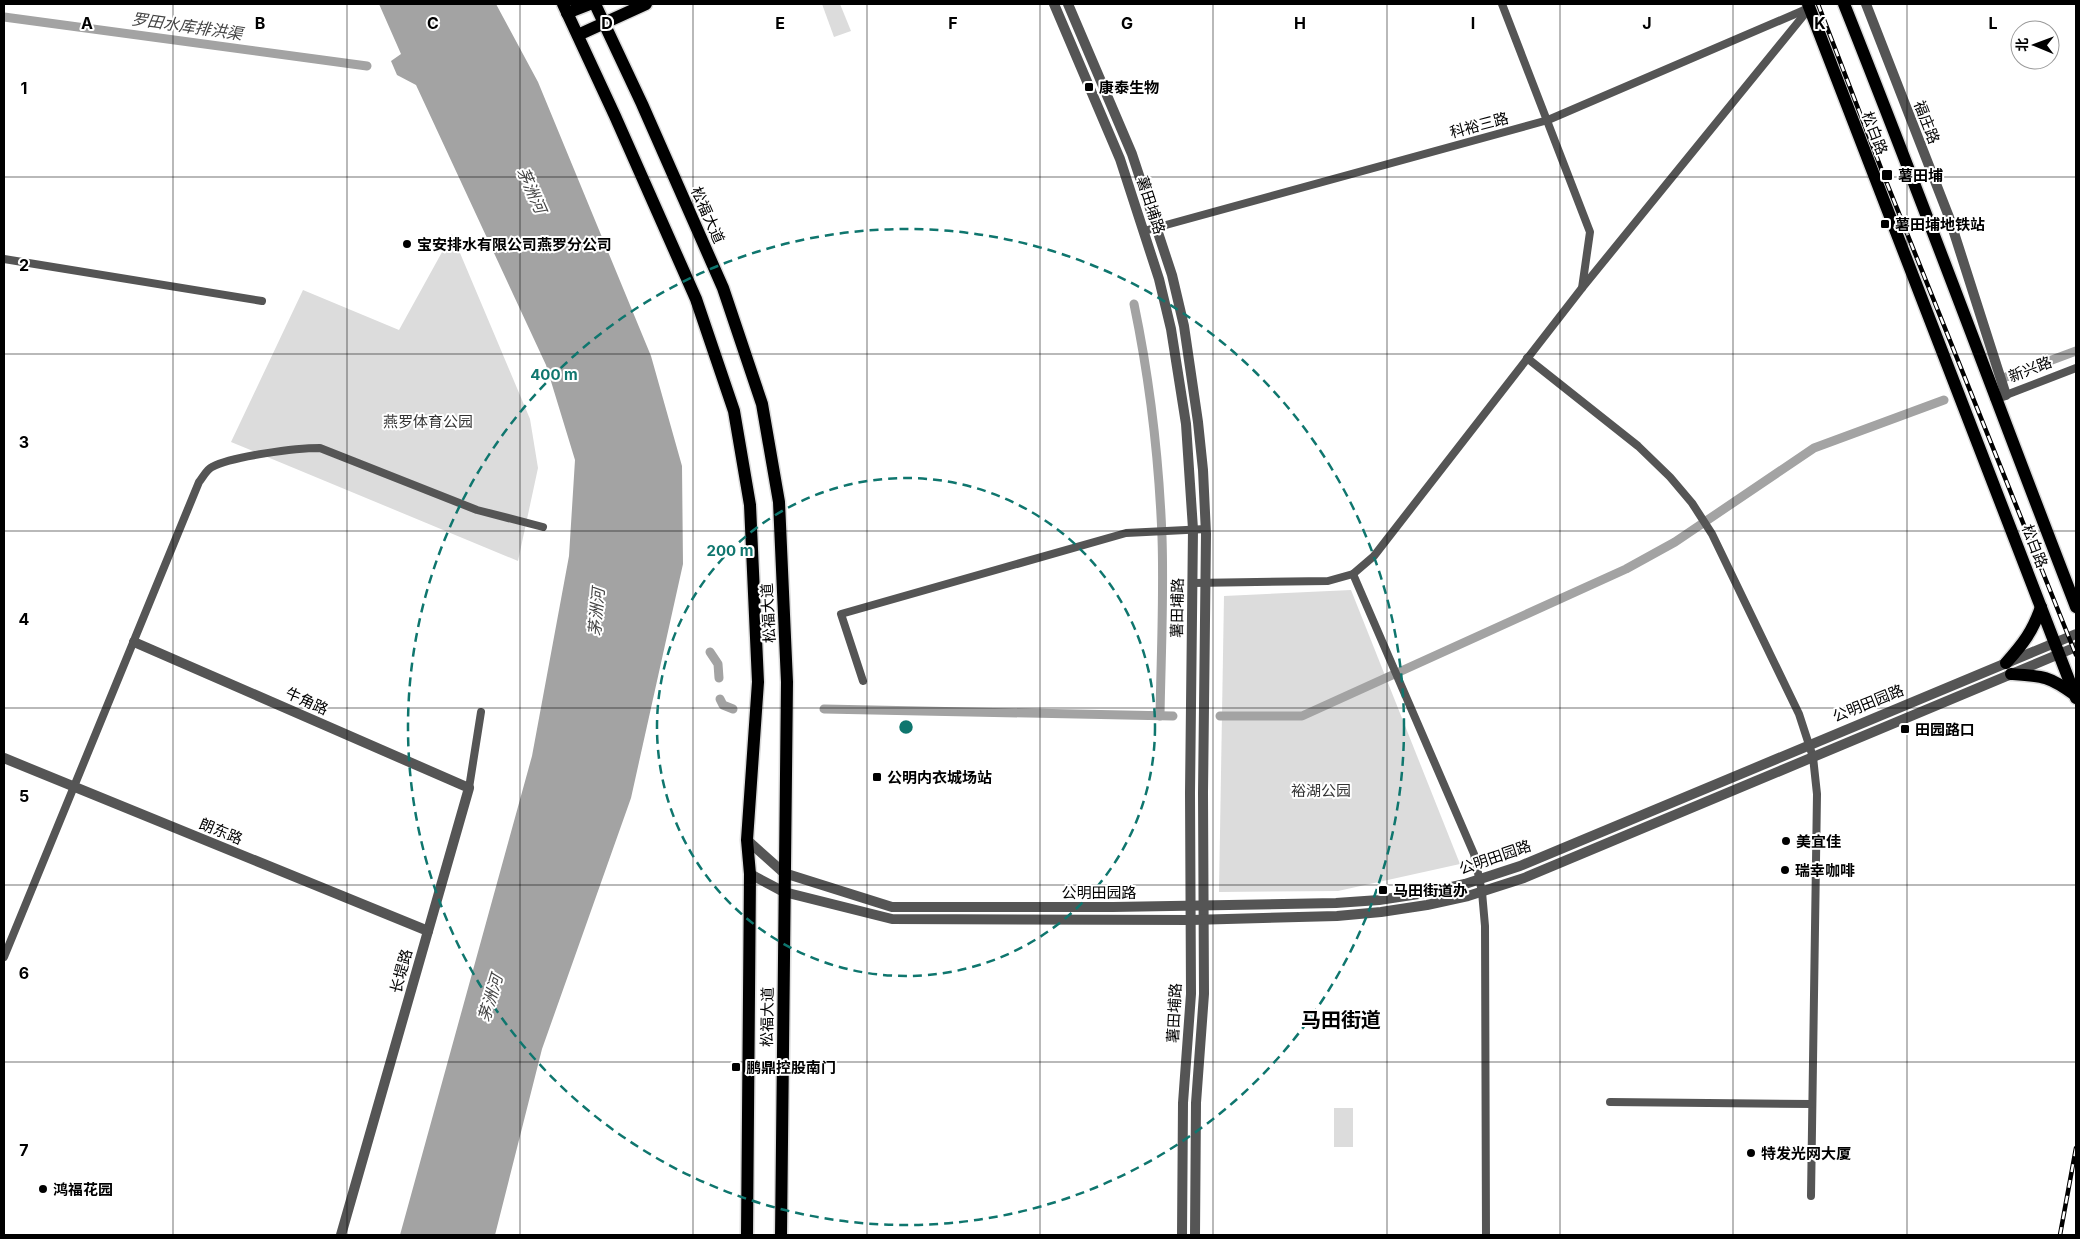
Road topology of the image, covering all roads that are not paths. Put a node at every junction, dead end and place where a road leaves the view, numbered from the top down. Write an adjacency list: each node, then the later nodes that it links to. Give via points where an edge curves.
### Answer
1 (590, 4): 10 (main road)
2 (595, 4): 11 (main road, 松福大道)
3 (646, 4): 11 (main road)
4 (1054, 4): 15 (street, 薯田埔路, via 1120,159)
5 (1068, 4): 14 (street, 薯田埔路, via 1132,154)
6 (1502, 4): 13 (street)
7 (1844, 4): 21 (main road, 松白路, via 1912,174 1986,375)
8 (1866, 4): 21 (street, 福庄路, via 1948,218)
9 (1809, 6): 13 (street, 科裕三路); 17 (street); 28 (main road, 松白路)
10 (565, 8): 12 (main road, 松福大道)
11 (604, 22): 12 (main road); 44 (main road, 松福大道, via 723,288 762,404 779,502 787,682)
12 (578, 36): 43 (main road, 松福大道, via 696,298 734,411 750,506 758,682)
13 (1546, 120): 14 (street, 科裕三路); 17 (street, via 1590,232)
14 (1156, 227): 15 (street, 科裕三路); 24 (street, 薯田埔路, via 1176,292 1192,376)
15 (1144, 231): 23 (street, 薯田埔路, via 1159,279 1180,378)
16 (4, 259): 18 (street)
17 (1582, 288): 19 (street)
18 (262, 301)
19 (1527, 358): 25 (street, via 1374,556); 38 (street, via 1638,446 1692,503 1712,534 1799,714)
20 (2076, 368): 21 (street, 新兴路)
21 (1998, 396): 29 (main road, 松白路)
22 (543, 527): 31 (street, via 477,510 320,448 234,460 210,467 199,482)
23 (1193, 529): 24 (street); 26 (street, 薯田埔路); 35 (street, via 1126,533 841,614)
24 (1206, 529): 27 (street, 薯田埔路)
25 (1353, 574): 27 (street, via 1328,581); 46 (street, via 1474,854)
26 (1193, 583): 27 (street); 49 (street, 薯田埔路)
27 (1205, 583): 50 (street, 薯田埔路)
28 (2041, 607): 33 (main road, 松白路); 34 (main road, via 2035,626)
29 (2076, 607)
30 (2076, 634): 33 (street, 公明田园路)
31 (134, 642): 41 (street); 42 (street, 牛角路)
32 (2076, 647): 33 (street, 公明田园路)
33 (2057, 648): 34 (street, 公明田园路); 36 (main road, 松白路)
34 (2009, 669): 36 (main road, via 2053,680); 38 (street, 公明田园路); 39 (street, 公明田园路)
35 (863, 681)
36 (2075, 696)
37 (481, 712): 42 (street, 长堤路)
38 (1809, 744): 39 (street); 46 (street, 公明田园路)
39 (1813, 757): 48 (street, 公明田园路, via 1524,878); 56 (street, via 1817,794)
40 (4, 758): 41 (street, 朗东路)
41 (74, 788): 53 (street, 朗东路); 54 (street)
42 (469, 788): 53 (street, 长堤路)
43 (747, 840): 44 (street, 公明田园路); 45 (main road, 松福大道)
44 (784, 872): 47 (main road, 松福大道); 49 (street, 公明田园路, via 892,907)
45 (750, 874): 47 (street, 公明田园路); 59 (main road, 松福大道)
46 (1480, 880): 48 (street); 50 (street, 公明田园路, via 1380,900)
47 (784, 892): 51 (street, 公明田园路, via 892,919); 60 (main road, 松福大道)
48 (1482, 892): 52 (street, 公明田园路, via 1381,912); 63 (street, via 1485,926)
49 (1191, 906): 50 (street, 公明田园路); 51 (street, 薯田埔路)
50 (1203, 906): 52 (street, 薯田埔路)
51 (1191, 920): 52 (street, 公明田园路); 61 (street, 薯田埔路, via 1191,994 1183,1103)
52 (1204, 920): 62 (street, 薯田埔路, via 1204,994 1196,1103)
53 (428, 930): 58 (street, 长堤路)
54 (4, 956)
55 (1610, 1102): 56 (street)
56 (1812, 1104): 57 (street)
57 (1811, 1196)
58 (341, 1235)
59 (747, 1235)
60 (781, 1235)
61 (1182, 1235)
62 (1195, 1235)
63 (1486, 1235)

